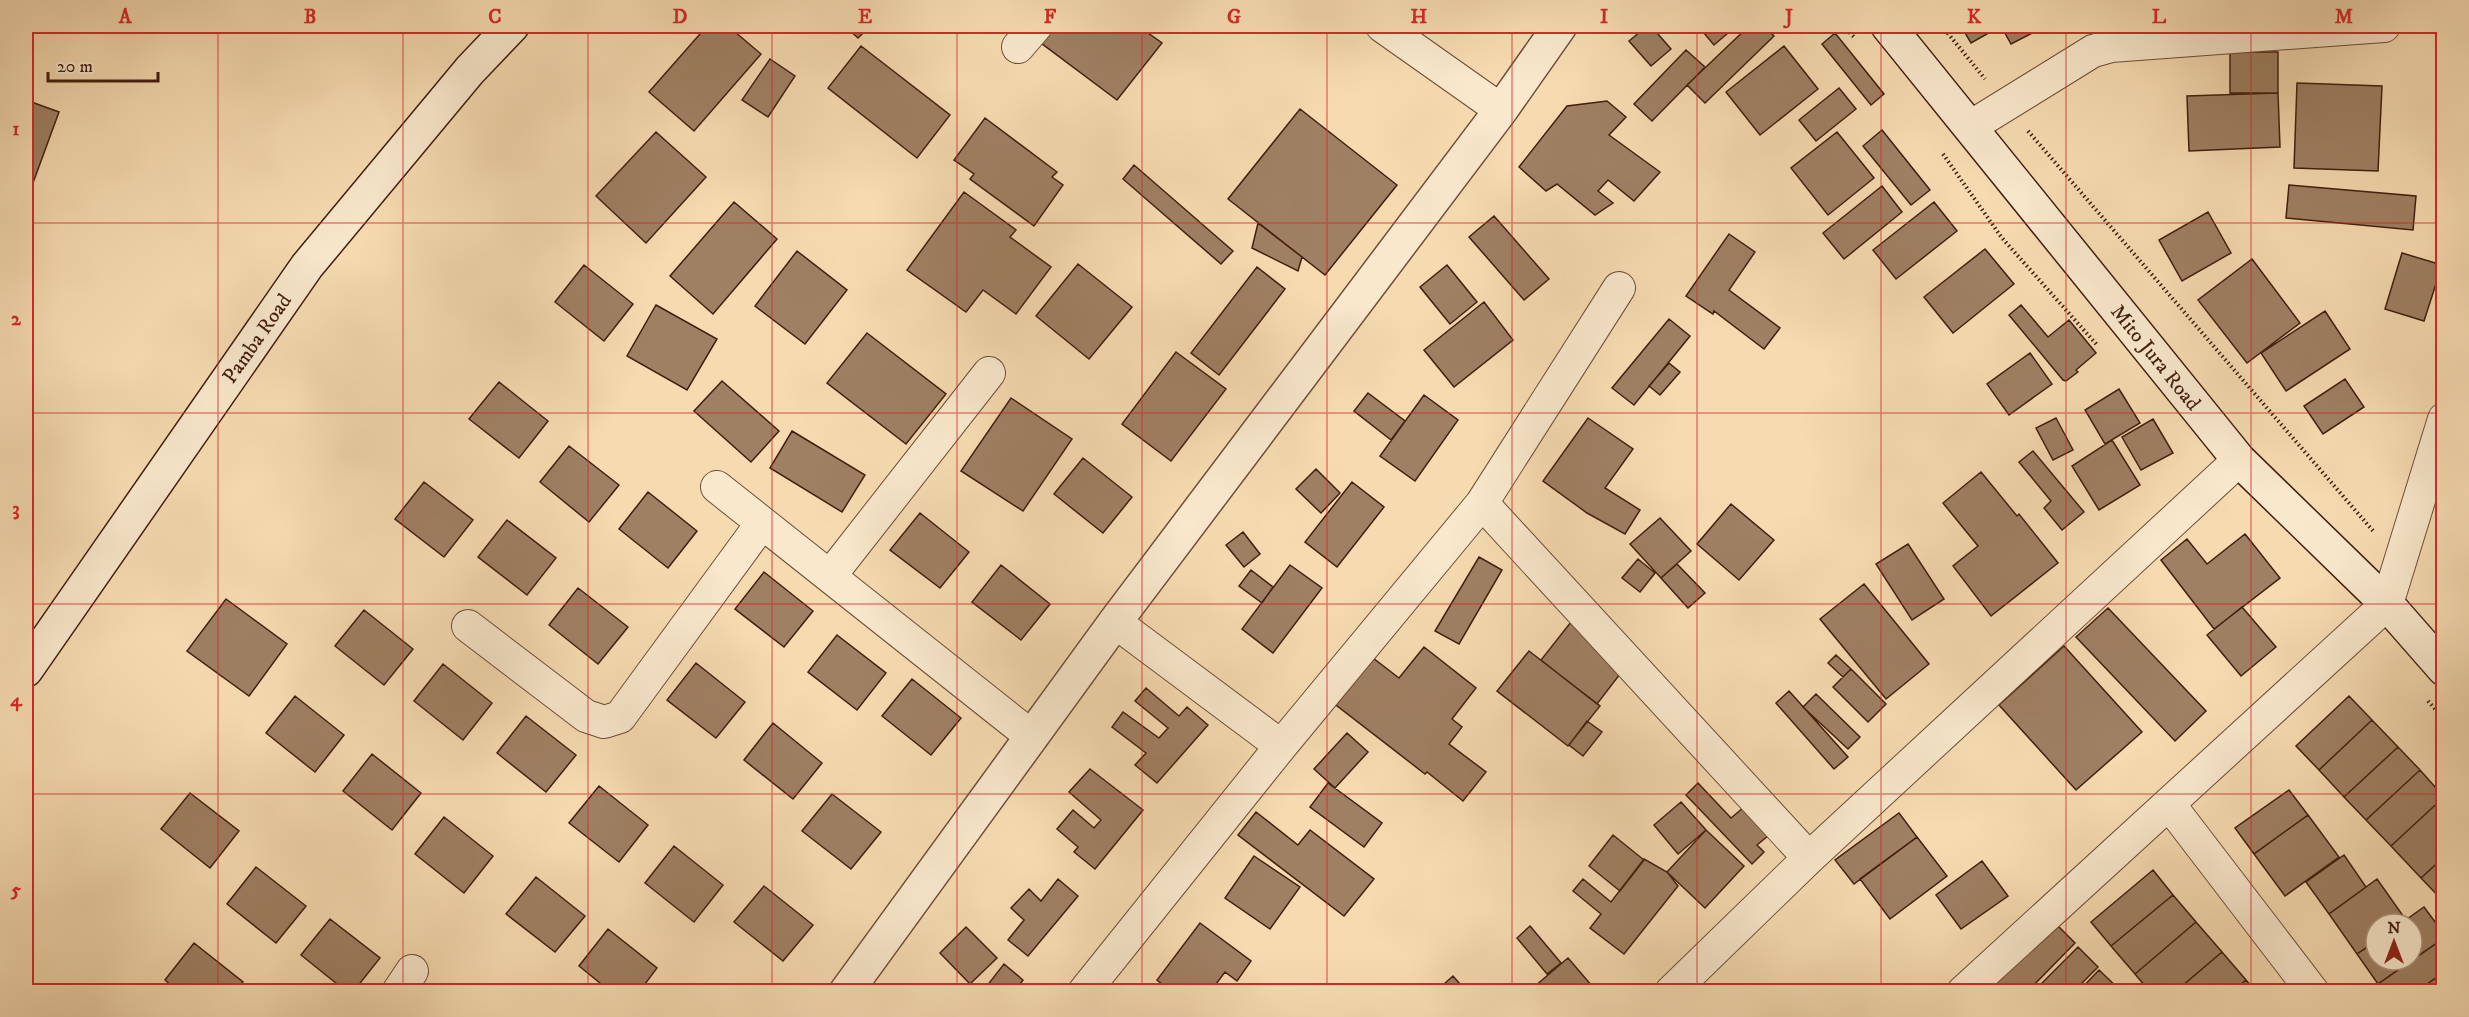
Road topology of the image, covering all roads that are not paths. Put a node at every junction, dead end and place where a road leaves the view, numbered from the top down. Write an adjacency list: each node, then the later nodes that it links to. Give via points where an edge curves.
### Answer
1 (512, 26): 21 (main road, Pamba Road, via 470,70 308,266)
2 (1382, 26): 7 (street)
3 (1560, 26): 7 (main road)
4 (1888, 26): 8 (main road, Mito Jura Road)
5 (2384, 26): 6 (street)
6 (2264, 30): 8 (street, via 2111,45 2093,51)
7 (1501, 110): 18 (main road)
8 (1970, 127): 12 (main road, Mito Jura Road)
9 (1619, 288): 14 (street)
10 (989, 373): 16 (street)
11 (2444, 419): 17 (street)
12 (2239, 460): 17 (main road, Mito Jura Road); 25 (street)
13 (717, 487): 15 (street)
14 (1482, 503): 23 (street); 25 (street)
15 (762, 523): 16 (street); 19 (street, via 620,717 604,722 586,716)
16 (830, 576): 22 (street)
17 (2387, 604): 20 (main road, Mito Jura Road); 24 (street)
18 (1115, 622): 22 (main road); 23 (street)
19 (468, 626)
20 (2444, 669)
21 (26, 670)
22 (1031, 736): 26 (main road)
23 (1281, 746): 27 (street)
24 (2169, 804): 29 (street); 30 (street)
25 (1809, 858): 28 (street)
26 (846, 992)
27 (1084, 992)
28 (1671, 992)
29 (1963, 992)
30 (2313, 992)

